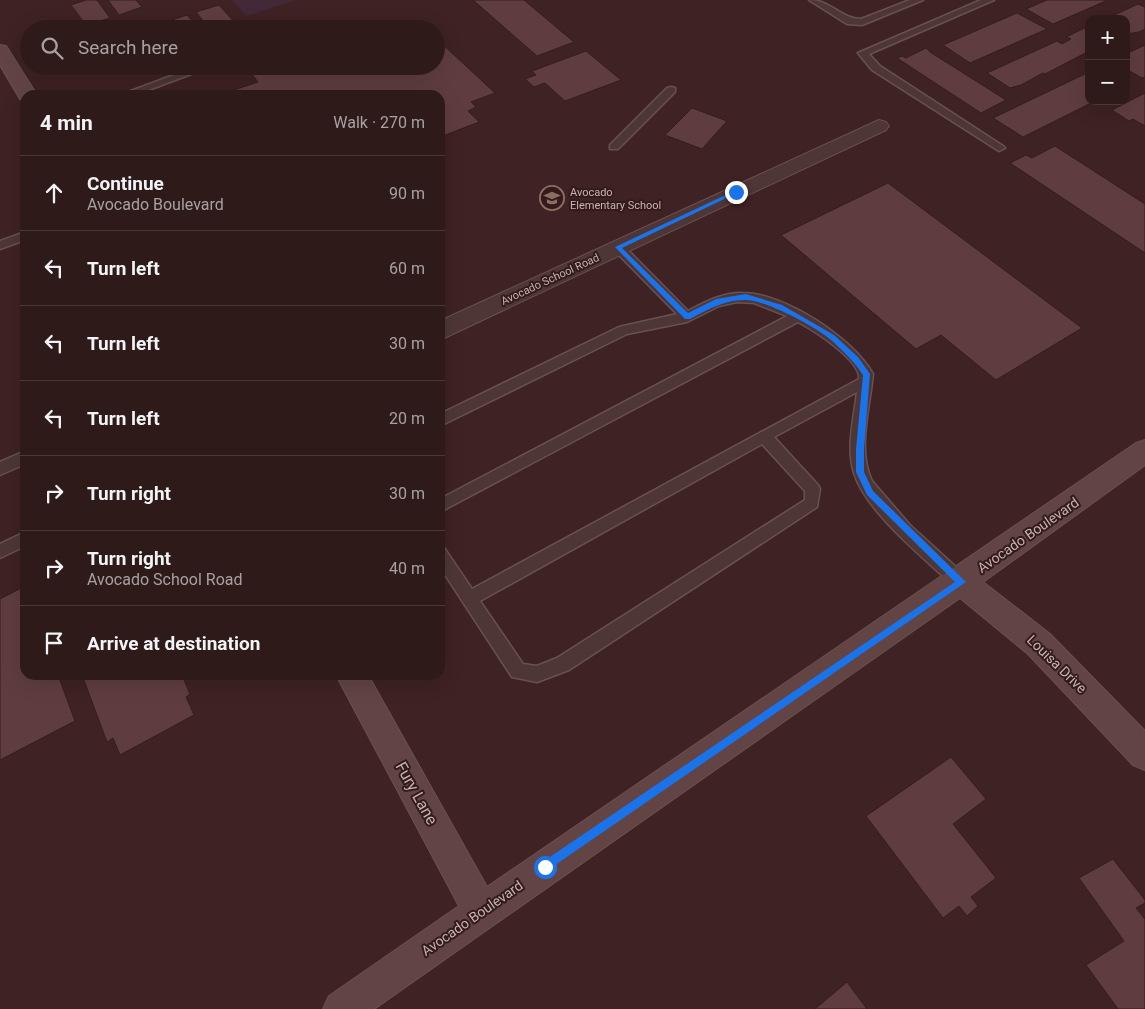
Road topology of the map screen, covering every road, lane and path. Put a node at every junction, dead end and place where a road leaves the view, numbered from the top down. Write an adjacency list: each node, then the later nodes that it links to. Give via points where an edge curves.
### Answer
1 (814, 0): 2 (lane, via 850,22 862,22)
2 (918, 0)
3 (989, 0): 11 (lane, via 863,53 876,68)
4 (0, 50): 6 (main road)
5 (182, 75): 7 (lane)
6 (24, 90)
7 (139, 90)
8 (671, 90): 10 (lane)
9 (878, 126): 14 (street, Avocado School Road)
10 (614, 147)
11 (999, 148)
12 (20, 238): 13 (lane)
13 (0, 246)
14 (618, 247): 15 (lane); 17 (street, Avocado School Road)
15 (687, 317): 16 (lane, via 718,301 746,297 780,307); 19 (lane, via 624,330)
16 (797, 317): 18 (lane, via 832,337 850,353 866,374); 24 (lane)
17 (445, 328)
18 (866, 381): 20 (lane); 28 (lane, via 860,472 870,493)
19 (445, 418)
20 (764, 436): 29 (lane); 29 (lane, via 813,490 812,503 563,664 537,674 518,672)
21 (1145, 451): 28 (main road, Avocado Boulevard)
22 (20, 459): 23 (lane)
23 (0, 469)
24 (445, 503)
25 (20, 541): 26 (lane)
26 (0, 551)
27 (445, 562): 29 (lane)
28 (961, 582): 31 (main road, Louisa Drive, via 1039,644); 32 (main road, Avocado Boulevard)
29 (469, 599)
30 (354, 680): 32 (main road, Fury Lane)
31 (1145, 754)
32 (481, 912): 33 (main road, Avocado Boulevard)
33 (342, 1009)

